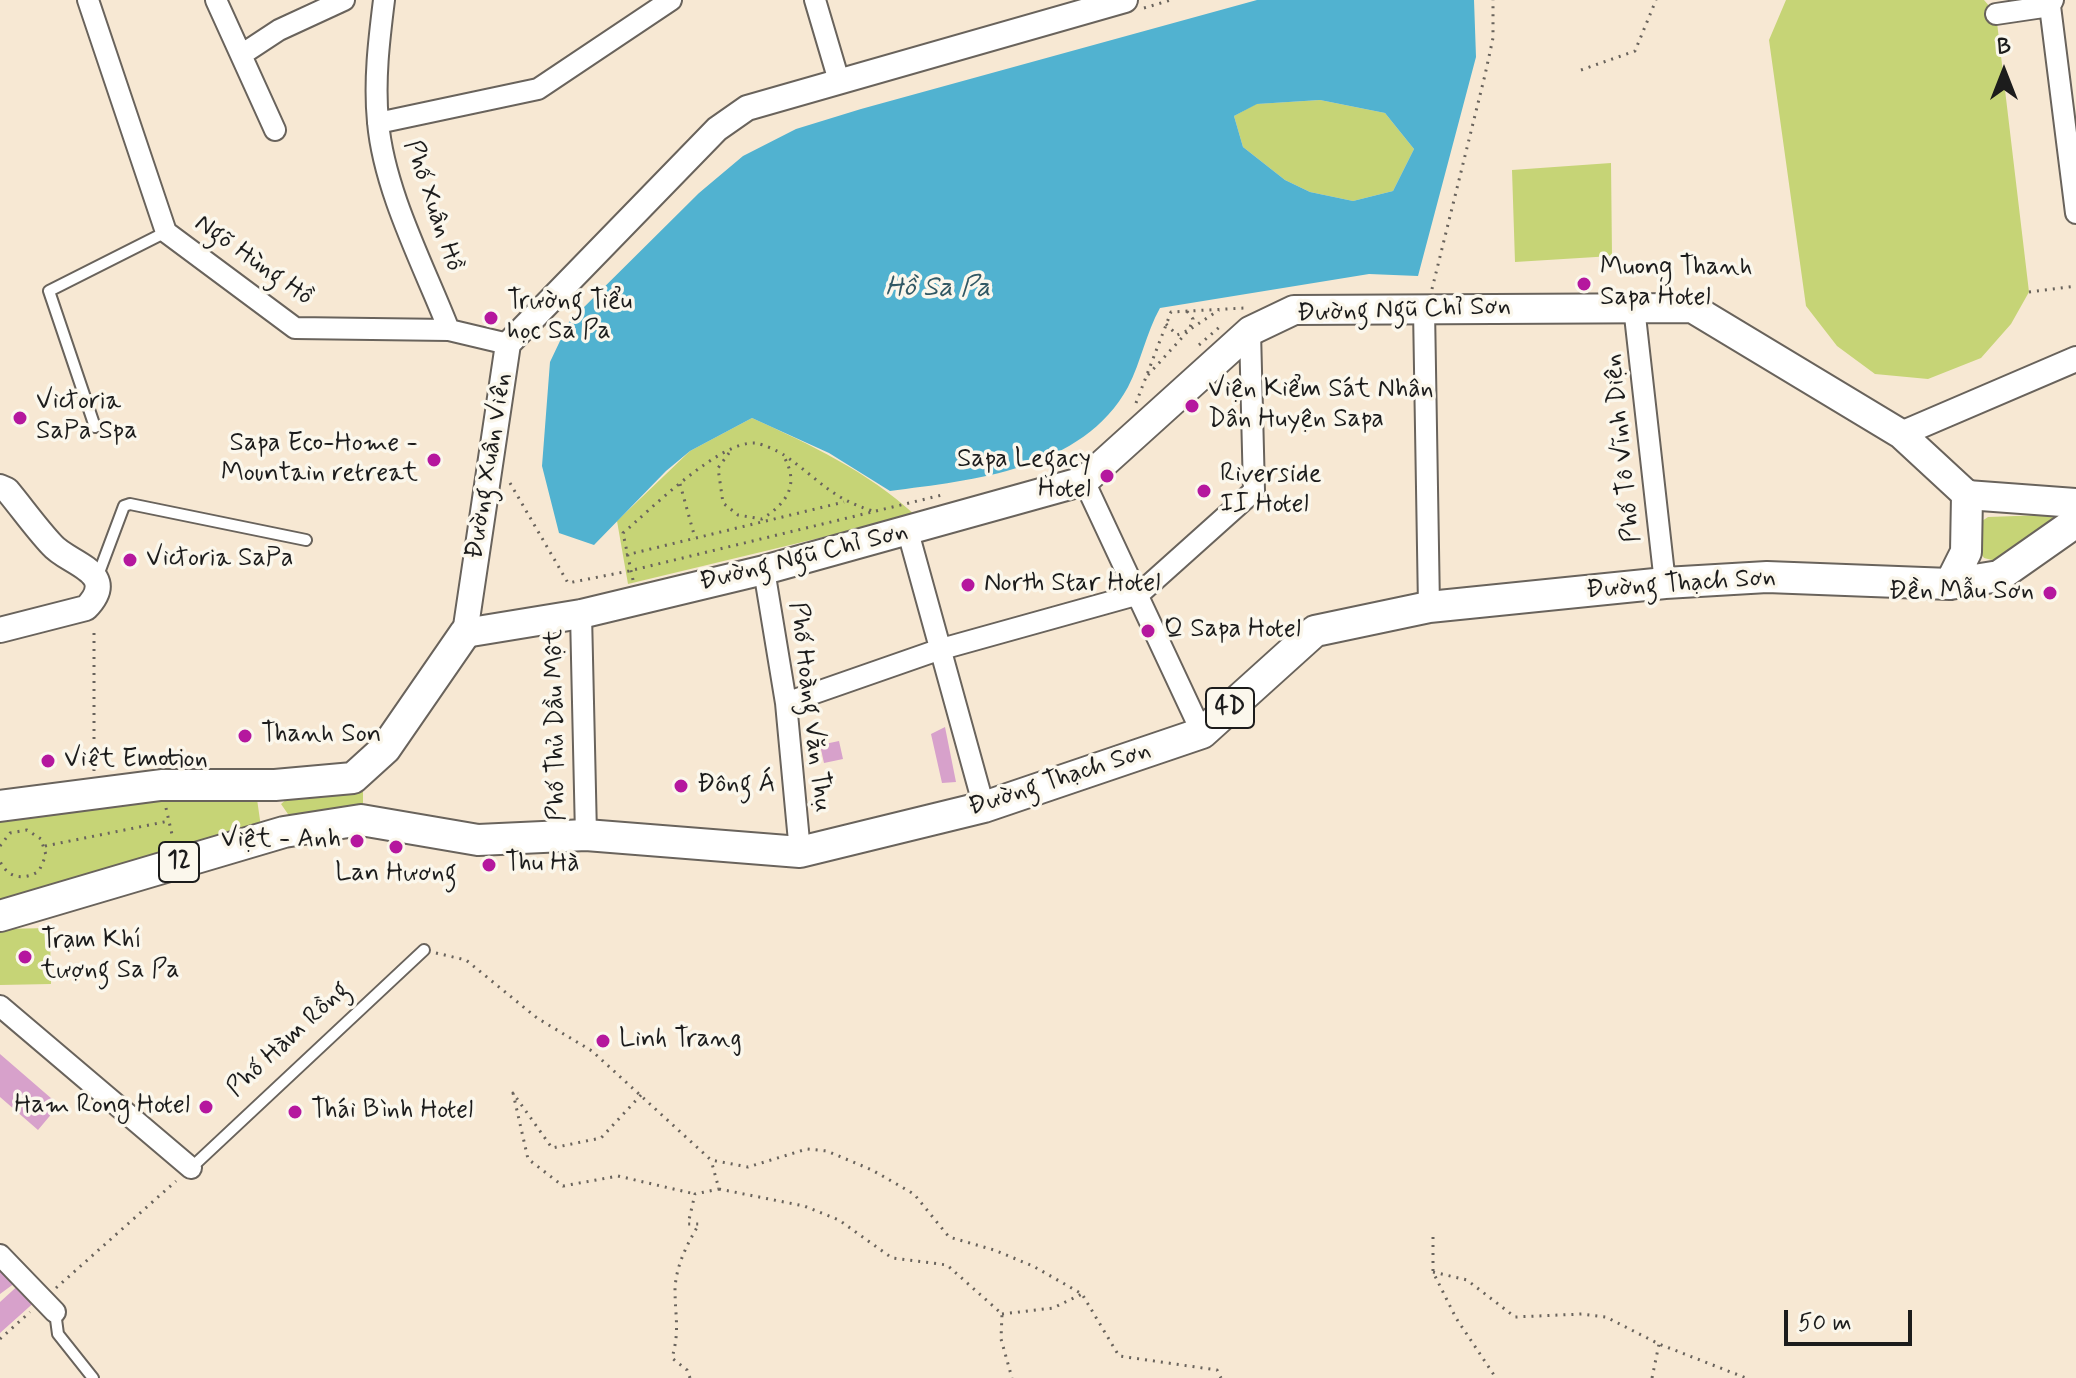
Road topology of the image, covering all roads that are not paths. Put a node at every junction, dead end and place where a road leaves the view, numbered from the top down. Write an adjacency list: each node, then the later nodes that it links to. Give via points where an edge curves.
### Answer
1 (88, 0): 16 (street, Ngõ Hùng Hồ)
2 (216, 0): 10 (street)
3 (344, 0): 10 (street, via 279,30)
4 (384, 0): 12 (street, Phố Xuân Hồ, via 377,59)
5 (671, 0): 12 (street, via 538,89)
6 (815, 0): 11 (street)
7 (2052, 3): 9 (street); 14 (street)
8 (1133, 4): 11 (street, Đường Xuân Viên)
9 (1996, 14)
10 (241, 55): 13 (street)
11 (839, 81): 21 (street, Đường Xuân Viên, via 747,108 717,129)
12 (378, 123): 20 (street, Phố Xuân Hồ, via 388,173)
13 (275, 130)
14 (2073, 167): 15 (street)
15 (2076, 213)
16 (166, 232): 20 (street, Ngõ Hùng Hồ, via 295,328); 23 (lane, via 49,291)
17 (1428, 300): 18 (main road, Đường Ngũ Chỉ Sơn); 19 (main road, Đường Ngũ Chỉ Sơn, via 1294,310); 37 (street)
18 (1634, 307): 24 (main road, Đường Ngũ Chỉ Sơn, via 1692,308); 33 (street, Phố Tô Vĩnh Diện)
19 (1241, 321): 25 (main road, Đường Ngũ Chỉ Sơn); 36 (street, via 1254,491)
20 (449, 330): 21 (street, Ngõ Hùng Hồ)
21 (508, 344): 40 (street, Đường Xuân Viên)
22 (2076, 359): 24 (street)
23 (95, 427)
24 (1901, 434): 27 (main road, Đường Ngũ Chỉ Sơn)
25 (1084, 481): 30 (main road, Đường Ngũ Chỉ Sơn); 36 (street)
26 (2, 486): 35 (street, via 54,549 84,564)
27 (1967, 495): 28 (main road); 34 (main road, via 1966,552)
28 (2076, 503)
29 (2076, 522): 34 (main road, Đường Thạch Sơn / 4D, via 1999,576)
30 (908, 532): 32 (main road, Đường Ngũ Chỉ Sơn); 41 (street)
31 (306, 540): 35 (lane, via 130,504 124,506)
32 (764, 570): 38 (main road, Đường Ngũ Chỉ Sơn); 42 (street, Phố Hoàng Văn Thụ)
33 (1665, 583): 34 (main road, Đường Thạch Sơn / 4D, via 1767,577); 37 (main road, Đường Thạch Sơn / 4D)
34 (1950, 584)
35 (96, 589): 39 (street, via 86,608)
36 (1139, 594): 41 (street); 43 (street)
37 (1429, 607): 43 (main road, Đường Thạch Sơn / 4D, via 1315,631)
38 (581, 614): 40 (main road, Đường Ngũ Chỉ Sơn); 49 (street, Phố Thủ Dầu Một)
39 (0, 630)
40 (465, 633): 44 (main road, Đường Xuân Viên, via 385,749 353,778)
41 (938, 650): 42 (street); 46 (street)
42 (786, 703): 50 (street, Phố Hoàng Văn Thụ)
43 (1202, 733): 46 (main road, Đường Thạch Sơn / 4D)
44 (275, 785): 45 (main road, Đường Xuân Viên, via 161,785); 48 (main road, via 269,812)
45 (0, 806)
46 (984, 807): 50 (main road, Đường Thạch Sơn / 4D)
47 (361, 820): 48 (main road, Đường Thạch Sơn / 12); 49 (main road, Đường Thạch Sơn / 4D, via 478,840)
48 (284, 832): 51 (main road, Đường Thạch Sơn / 12)
49 (586, 835): 50 (main road, Đường Thạch Sơn / 4D)
50 (800, 852)
51 (0, 916)
52 (424, 950): 54 (lane, Phố Hàm Rồng)
53 (0, 1006): 54 (street)
54 (191, 1168)
55 (0, 1255): 56 (street)
56 (50, 1305): 57 (lane, via 58,1334)
57 (93, 1378)

